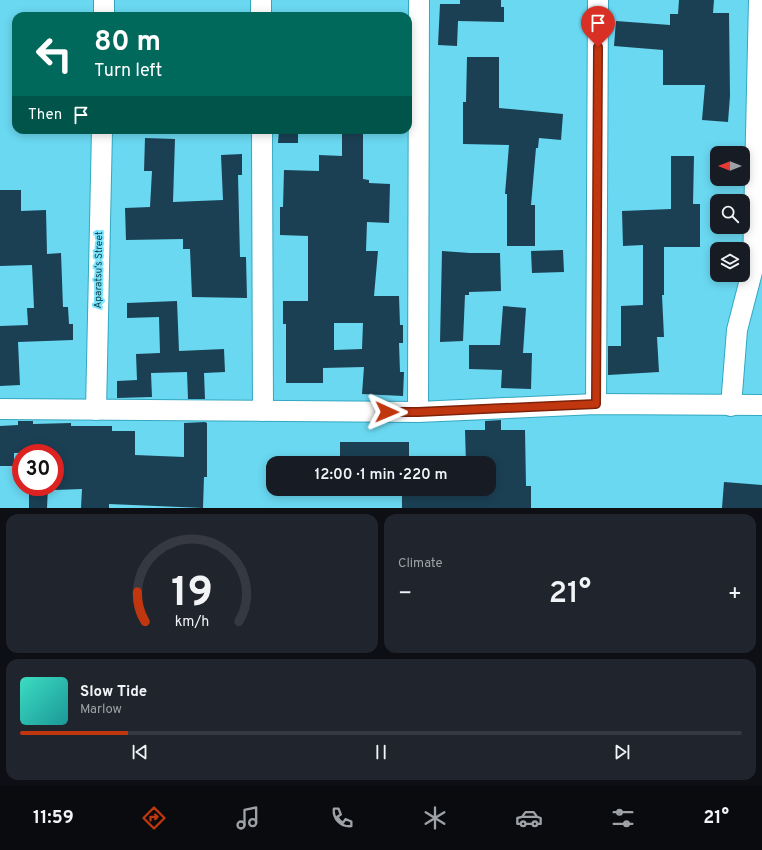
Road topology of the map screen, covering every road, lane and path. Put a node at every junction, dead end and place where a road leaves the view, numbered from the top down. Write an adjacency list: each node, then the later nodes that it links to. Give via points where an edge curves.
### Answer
1 (104, 0): 6 (street)
2 (261, 0): 7 (street)
3 (419, 0): 17 (street)
4 (598, 0): 11 (street)
5 (759, 0): 10 (street)
6 (104, 12)
7 (261, 12)
8 (102, 134): 15 (street, Aparatsu’s Street)
9 (262, 134): 16 (street)
10 (757, 268): 13 (street, via 738,330)
11 (596, 404): 13 (street); 17 (street)
12 (762, 405): 13 (street)
13 (731, 406)
14 (0, 409): 15 (street)
15 (96, 410): 16 (street)
16 (263, 411): 17 (street)
17 (418, 412)

